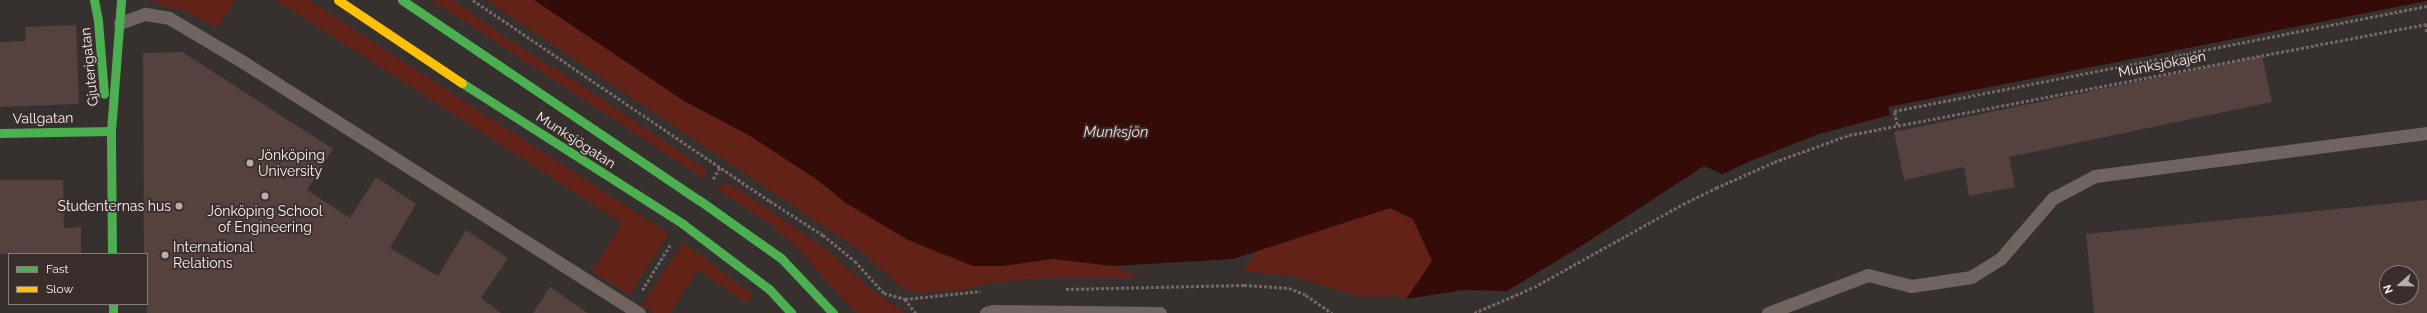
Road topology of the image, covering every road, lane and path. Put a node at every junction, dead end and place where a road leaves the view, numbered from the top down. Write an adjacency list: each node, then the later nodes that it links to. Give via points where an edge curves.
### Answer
1 (94, 0): 11 (main road, Gjuterigatan, via 98,21 102,86)
2 (120, 0): 8 (main road, Gjuterigatan)
3 (128, 0): 8 (main road)
4 (338, 0): 16 (main road, Munksjögatan, via 497,106 682,224 768,288)
5 (402, 0): 17 (main road, Munksjögatan, via 781,258)
6 (473, 0): 18 (path, via 823,234 855,261 884,293 905,299)
7 (2427, 6): 10 (path, via 1894,111)
8 (120, 23): 11 (main road, Gjuterigatan); 15 (lane, via 145,14 161,16 176,22)
9 (2427, 33): 10 (path, Munksjökajen, via 2426,24)
10 (1897, 125): 21 (path, Munksjökajen, via 1849,135 1766,165 1683,204 1534,287)
11 (111, 131): 12 (main road, Vallgatan); 14 (main road, Gjuterigatan)
12 (0, 133)
13 (2427, 133): 22 (lane, via 2095,176 2053,198 2001,258 1971,277 1911,286 1868,275)
14 (112, 253)
15 (639, 313)
16 (791, 313)
17 (833, 313)
18 (916, 313)
19 (986, 313): 20 (lane)
20 (1160, 313)
21 (1474, 313)
22 (1768, 313)

